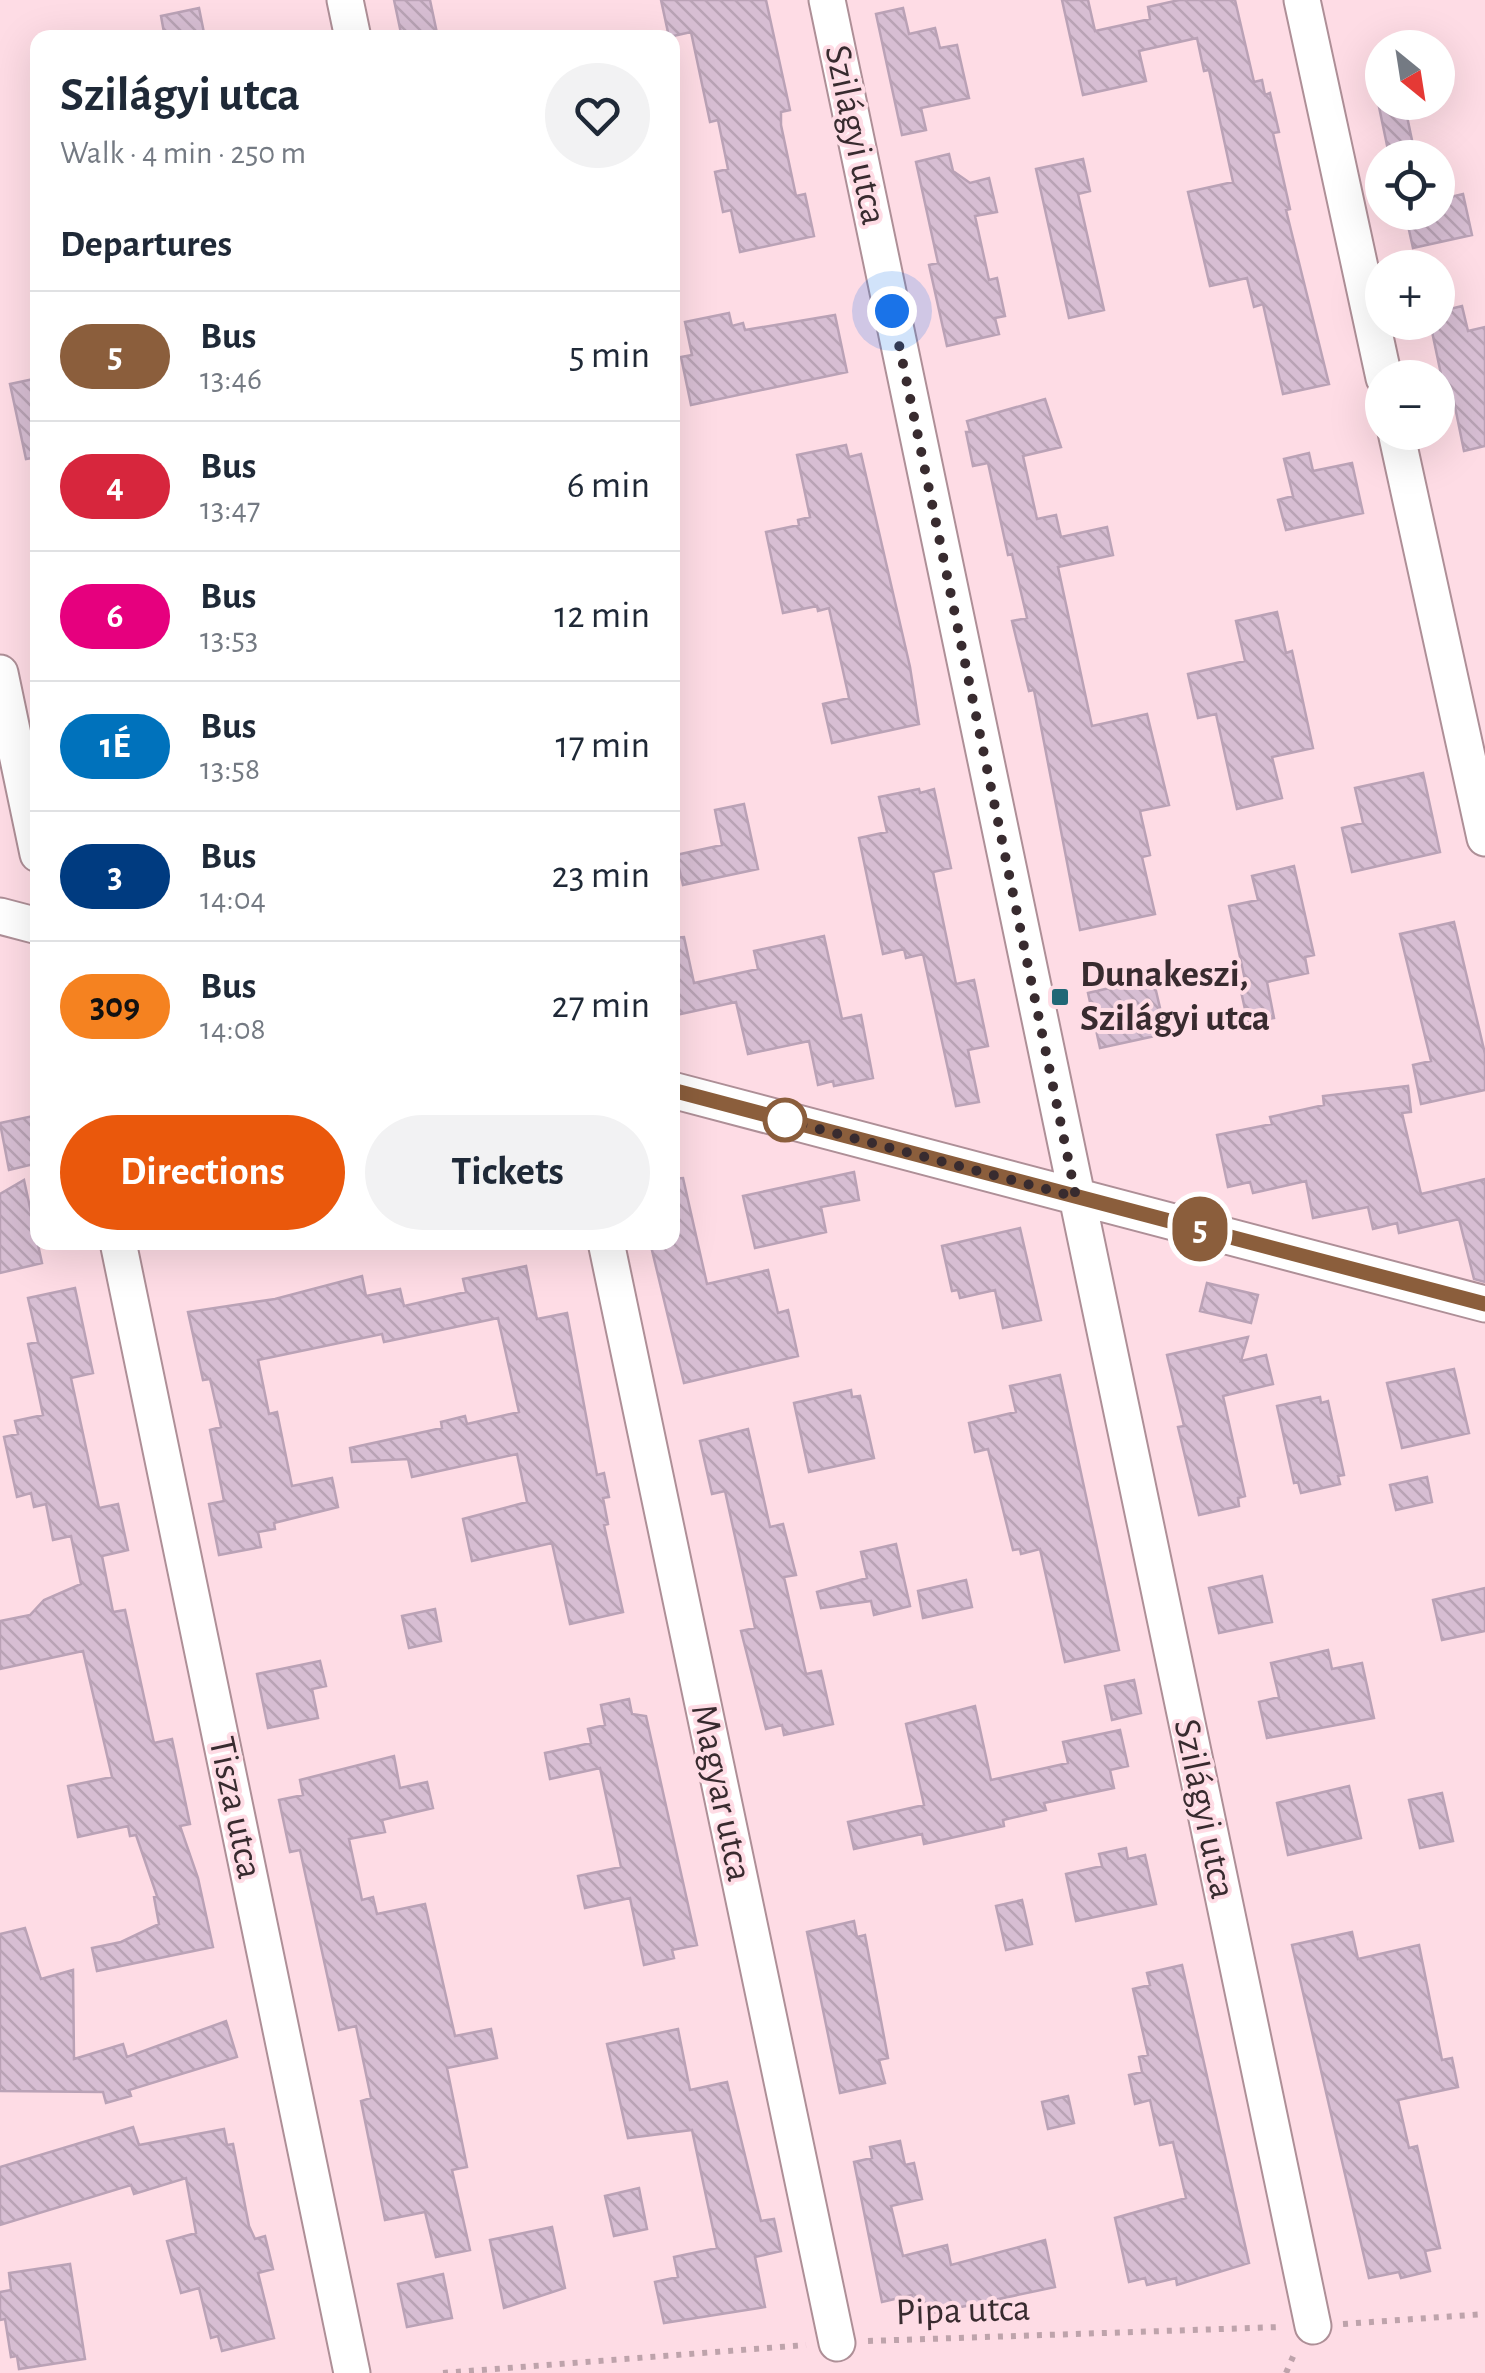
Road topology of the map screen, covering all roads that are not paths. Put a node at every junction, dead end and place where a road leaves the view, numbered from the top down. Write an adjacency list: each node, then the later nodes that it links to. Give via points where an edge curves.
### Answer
1 (345, 0): 4 (street)
2 (827, 0): 13 (street, Szilágyi utca)
3 (1302, 0): 5 (street)
4 (351, 30)
5 (1380, 360)
6 (1400, 450): 9 (street)
7 (0, 673): 8 (street)
8 (30, 816)
9 (1485, 838)
10 (0, 916): 11 (street)
11 (30, 924)
12 (680, 1092): 13 (street)
13 (1076, 1197): 16 (street); 17 (street, Szilágyi utca)
14 (120, 1250): 19 (street, Tisza utca)
15 (608, 1250): 18 (street, Magyar utca)
16 (1485, 1304)
17 (1312, 2326)
18 (836, 2342)
19 (352, 2373)

